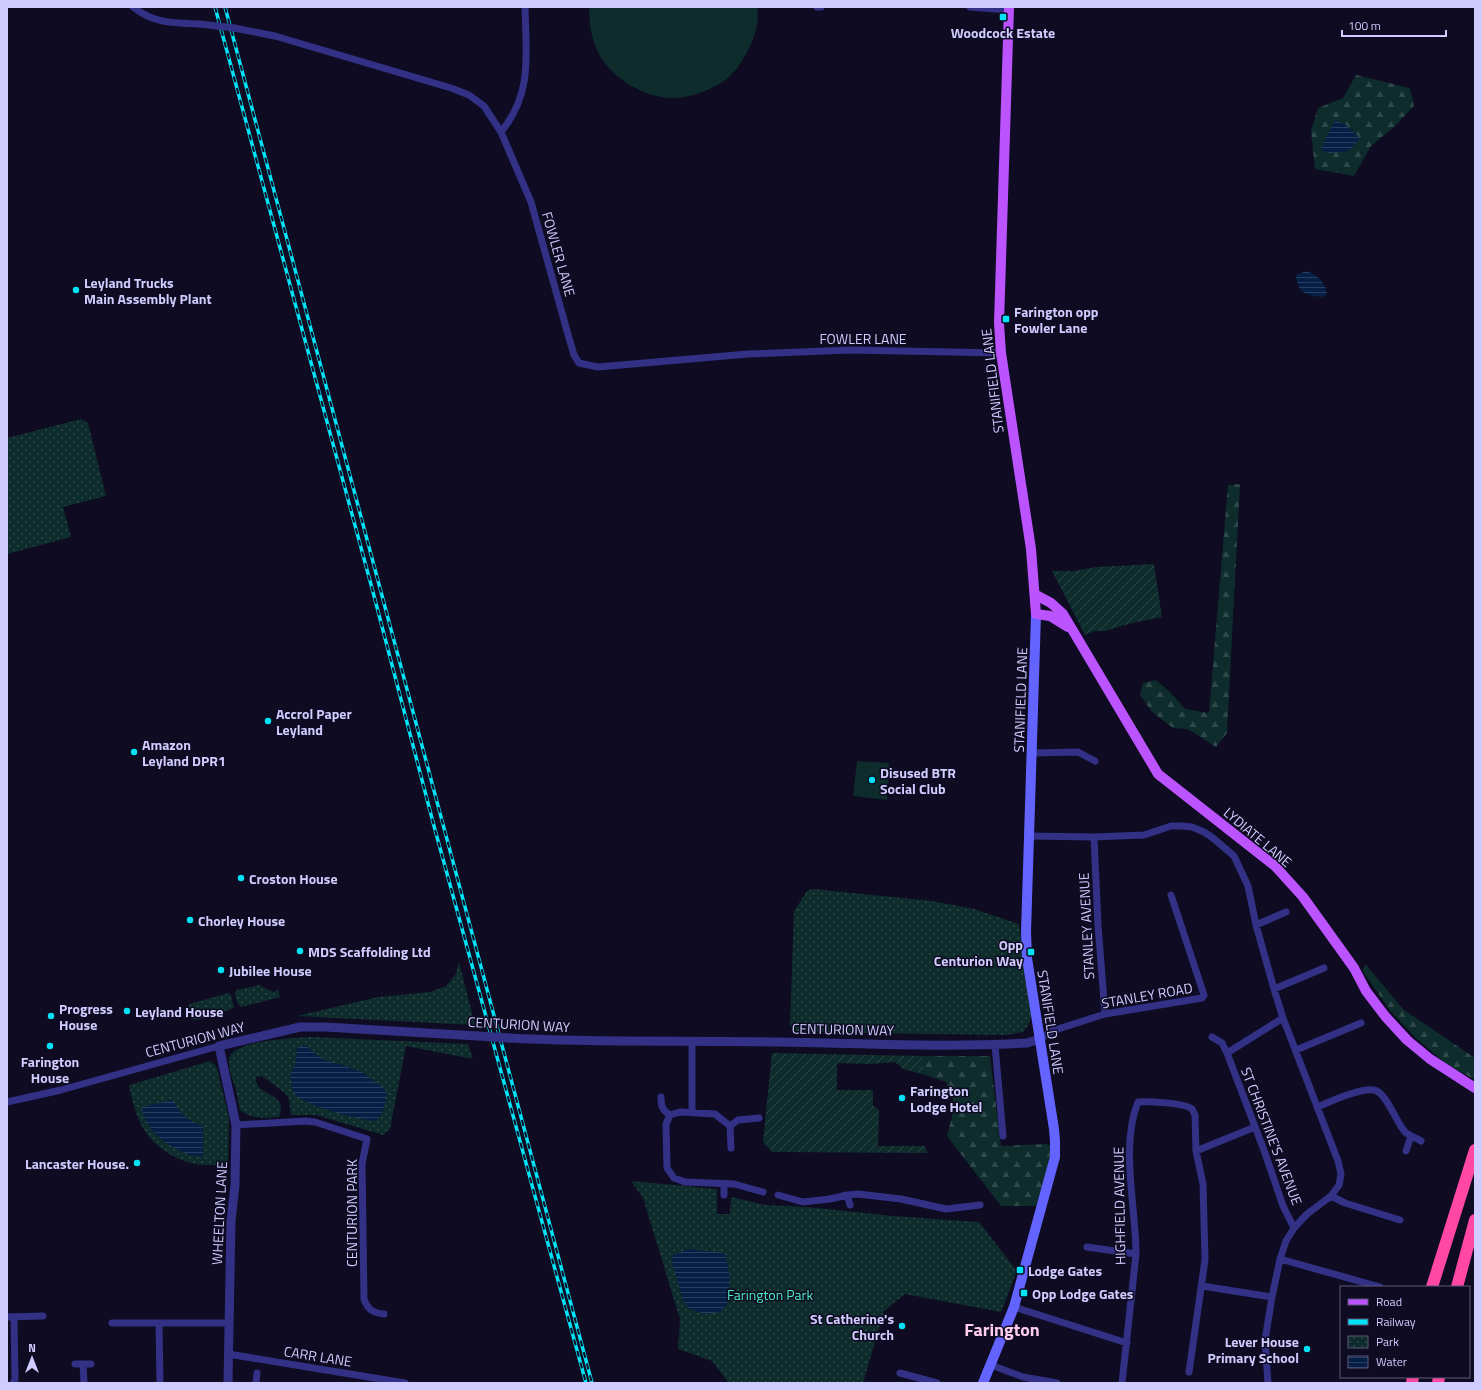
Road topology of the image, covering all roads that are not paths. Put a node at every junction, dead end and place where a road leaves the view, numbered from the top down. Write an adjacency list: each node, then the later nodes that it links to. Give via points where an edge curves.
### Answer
1 (133, 7): 7 (street, FOWLER LANE, bridge, via 144,16 156,20 234,28 275,36 451,88 469,95 484,106)
2 (525, 7): 7 (street, via 525,83 519,104)
3 (821, 7): 5 (street)
4 (970, 7): 6 (street)
5 (817, 8)
6 (1009, 9): 8 (main road, STANIFIELD LANE, via 999,323)
7 (502, 132): 8 (street, FOWLER LANE, via 528,194 569,338 579,363 598,367 748,354 851,350)
8 (1001, 354): 9 (main road, STANIFIELD LANE)
9 (1036, 595): 10 (main road, STANIFIELD LANE); 11 (main road, LYDIATE LANE, via 1057,608)
10 (1036, 614): 11 (main road, LYDIATE LANE, via 1059,620); 12 (main road, STANIFIELD LANE)
11 (1072, 630): 31 (main road, LYDIATE LANE, via 1158,774 1275,866 1303,897 1390,1022 1430,1059)
12 (1032, 753): 13 (street, via 1078,752); 14 (main road, STANIFIELD LANE)
13 (1095, 761)
14 (1029, 836): 15 (street); 25 (main road, STANIFIELD LANE, via 1027,958)
15 (1094, 837): 18 (street, via 1144,835 1171,826 1192,827 1204,832 1234,856 1248,886); 21 (street, STANLEY AVENUE)
16 (1171, 895): 21 (street, STANLEY ROAD, via 1204,995 1202,998)
17 (1286, 912): 18 (street)
18 (1256, 925): 20 (street)
19 (1324, 968): 20 (street)
20 (1274, 989): 22 (street)
21 (1104, 1014): 25 (street, STANLEY ROAD, via 1052,1031)
22 (1283, 1018): 29 (street); 30 (street, ST CHRISTINE'S AVENUE)
23 (1361, 1023): 29 (street)
24 (1212, 1037): 30 (street, ST CHRISTINE'S AVENUE, via 1222,1043)
25 (1040, 1039): 27 (street, CENTURION WAY, via 1027,1043); 67 (main road, STANIFIELD LANE, via 1056,1141 1055,1158)
26 (692, 1042): 27 (street, CENTURION WAY); 28 (street, CENTURION WAY, bridge, via 509,1038 300,1027); 35 (street)
27 (995, 1045): 41 (street)
28 (218, 1046): 33 (street, CENTURION WAY, via 61,1090); 38 (street, WHEELTON LANE)
29 (1296, 1050): 34 (street)
30 (1227, 1053): 40 (street, ST CHRISTINE'S AVENUE)
31 (1475, 1088)
32 (661, 1098): 36 (street, via 661,1107)
33 (7, 1102)
34 (1318, 1107): 42 (street, via 1341,1098 1375,1090 1383,1095 1404,1131); 53 (street, via 1341,1174 1339,1185)
35 (692, 1112): 36 (street); 39 (street, via 716,1114)
36 (670, 1115): 48 (street, via 666,1124 667,1168 670,1174 685,1182)
37 (759, 1118): 39 (street, via 738,1120)
38 (236, 1125): 68 (street, CENTURION PARK, via 305,1121 367,1138 362,1164 364,1299 367,1308 372,1312); 73 (street, WHEELTON LANE)
39 (730, 1126): 44 (street)
40 (1255, 1128): 46 (street); 58 (street, ST CHRISTINE'S AVENUE, via 1283,1206)
41 (1003, 1136)
42 (1411, 1136): 43 (street); 47 (street)
43 (1421, 1141)
44 (731, 1148)
45 (1475, 1150): 64 (highway)
46 (1196, 1151): 60 (street, HIGHFIELD AVENUE, via 1195,1115 1192,1110 1185,1106 1138,1102 1130,1149); 62 (street, via 1203,1184 1205,1260)
47 (1406, 1151)
48 (724, 1184): 49 (street, via 734,1184); 50 (street)
49 (763, 1192)
50 (724, 1195)
51 (778, 1195): 52 (street, via 803,1202)
52 (847, 1195): 54 (street); 55 (street, via 901,1199 946,1209)
53 (1331, 1196): 56 (street, via 1344,1203); 58 (street, via 1307,1214)
54 (850, 1205)
55 (980, 1205)
56 (1400, 1220)
57 (1475, 1220): 65 (highway)
58 (1294, 1228): 61 (street)
59 (1087, 1247): 60 (street)
60 (1136, 1254): 74 (street, HIGHFIELD AVENUE)
61 (1280, 1259): 63 (street); 66 (street)
62 (1202, 1286): 66 (street); 80 (street)
63 (1376, 1286)
64 (1432, 1286)
65 (1457, 1286)
66 (1272, 1297): 93 (street, via 1265,1340)
67 (1014, 1307): 74 (street); 79 (main road, STANIFIELD LANE)
68 (384, 1314)
69 (43, 1316): 70 (street)
70 (10, 1317): 83 (street, via 15,1379)
71 (112, 1323): 72 (street)
72 (159, 1323): 73 (street); 85 (street)
73 (229, 1323): 75 (street, WHEELTON LANE)
74 (1127, 1342): 92 (street, HIGHFIELD AVENUE)
75 (228, 1354): 86 (street, WHEELTON LANE); 88 (street, CARR LANE)
76 (75, 1364): 77 (street)
77 (83, 1364): 78 (street); 84 (street)
78 (91, 1364)
79 (991, 1365): 90 (main road, STANIFIELD LANE); 91 (street, via 1023,1377)
80 (1189, 1372)
81 (257, 1373): 87 (street)
82 (900, 1373): 89 (street)
83 (13, 1383)
84 (84, 1383)
85 (160, 1383)
86 (228, 1383)
87 (256, 1383)
88 (405, 1383)
89 (937, 1383)
90 (983, 1383)
91 (1057, 1383)
92 (1122, 1383)
93 (1268, 1383)

